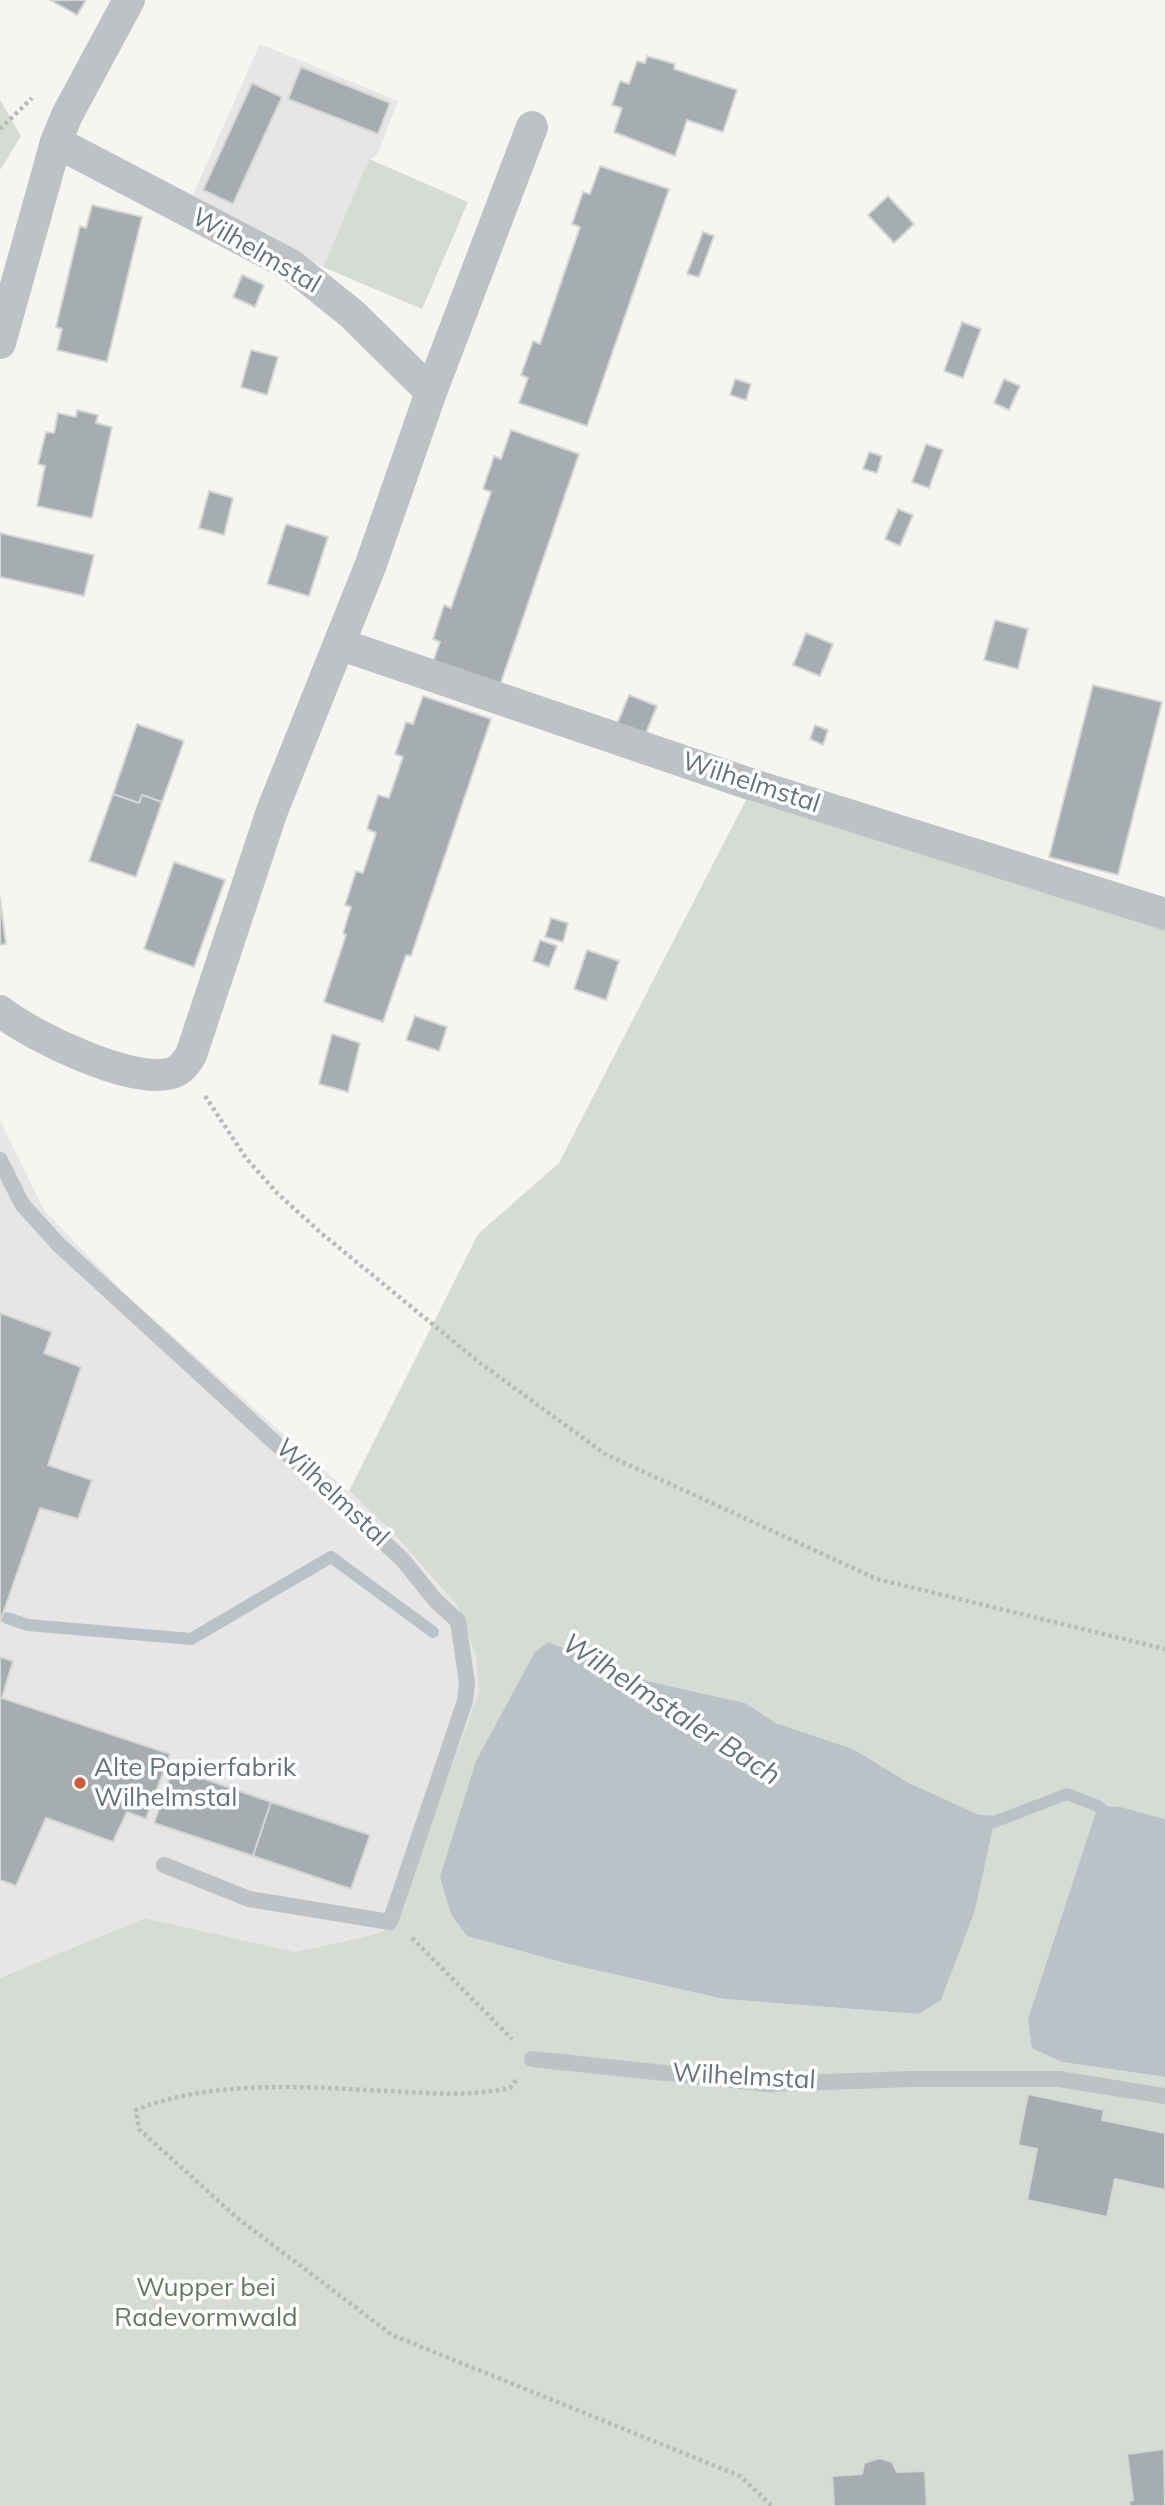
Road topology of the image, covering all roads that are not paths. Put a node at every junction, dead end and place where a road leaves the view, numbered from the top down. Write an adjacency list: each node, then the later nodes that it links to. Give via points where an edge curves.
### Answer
1 (129, 0): 3 (street)
2 (532, 127): 5 (street)
3 (56, 142): 4 (street); 5 (street, Wilhelmstal, via 291,265 352,314)
4 (0, 343)
5 (431, 392): 6 (street)
6 (340, 644): 7 (street, Wilhelmstal, via 754,785); 8 (street, via 276,800 191,1055 182,1068 160,1074 96,1061 39,1037)
7 (1165, 914)
8 (0, 1011)
9 (0, 1160): 10 (lane, Wilhelmstal, via 22,1204 58,1244 334,1494 458,1621 466,1661 465,1701 390,1922 249,1899)
10 (164, 1865)
11 (532, 2059): 12 (lane, Wilhelmstal, via 769,2084 1059,2080)
12 (1165, 2096)

